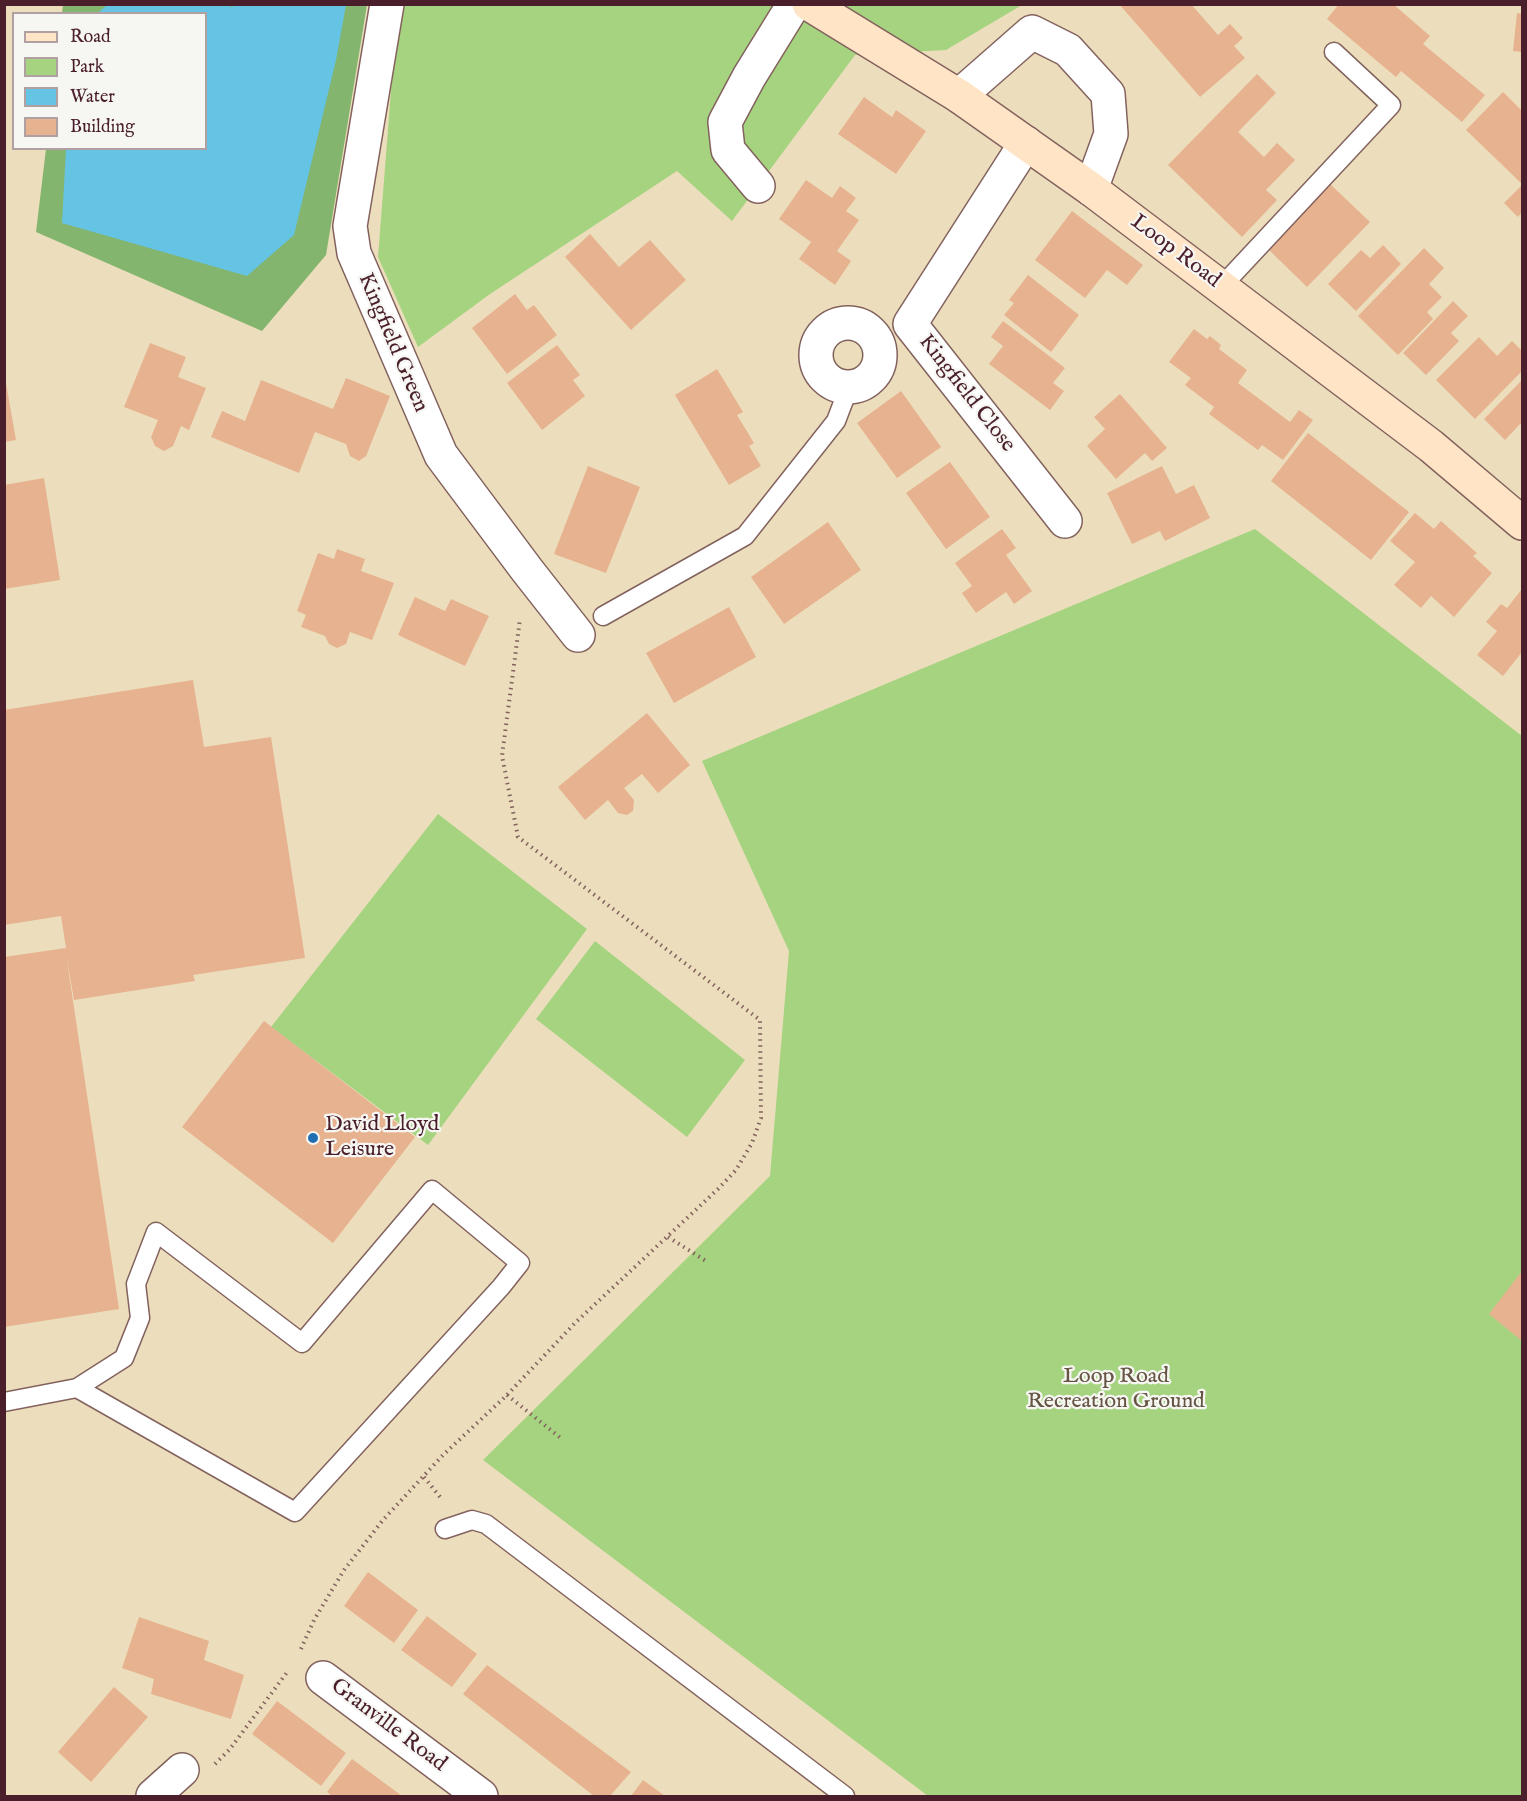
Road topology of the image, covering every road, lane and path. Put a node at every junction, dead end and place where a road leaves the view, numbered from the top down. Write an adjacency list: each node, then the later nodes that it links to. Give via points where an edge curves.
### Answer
1 (387, 4): 15 (street, Kingfield Green, via 350,226 354,253 441,455)
2 (794, 4): 7 (street, via 725,122 728,150)
3 (809, 4): 5 (main road, Loop Road)
4 (1334, 52): 9 (lane, via 1391,105)
5 (959, 96): 6 (main road, Loop Road); 8 (street, via 1032,32 1068,50 1108,94 1111,134)
6 (1026, 143): 8 (main road, Loop Road); 10 (street, Kingfield Close)
7 (758, 186)
8 (1091, 189): 9 (main road, Loop Road)
9 (1221, 287): 14 (main road, Loop Road, via 1431,446)
10 (910, 324): 11 (street); 13 (street, Kingfield Close)
11 (879, 345): 12 (street, Kingfield Close, via 879,365 873,375 866,382); 12 (street, Kingfield Close, via 866,328 845,322 826,331 819,340 816,361 820,371 836,385)
12 (849, 387): 16 (lane, via 836,421 745,536)
13 (1065, 521)
14 (1522, 523)
15 (526, 570): 16 (street, Kingfield Green); 17 (path, via 502,756 518,837 760,1020 761,1118 752,1143 736,1170)
16 (591, 626)
17 (668, 1237): 18 (path); 20 (path, via 575,1323)
18 (706, 1261)
19 (77, 1388): 19 (lane, via 124,1358 140,1318 136,1284 156,1232 302,1343 432,1190 520,1263 295,1512); 21 (lane)
20 (507, 1395): 22 (path); 24 (path, via 443,1455 363,1544 314,1620)
21 (4, 1402)
22 (562, 1439)
23 (445, 1529): 30 (lane, via 472,1520 486,1524)
24 (297, 1658)
25 (291, 1667): 27 (path, via 230,1749 201,1778)
26 (323, 1678): 29 (street, Granville Road)
27 (182, 1770): 28 (street)
28 (153, 1797)
29 (481, 1797)
30 (845, 1797)

